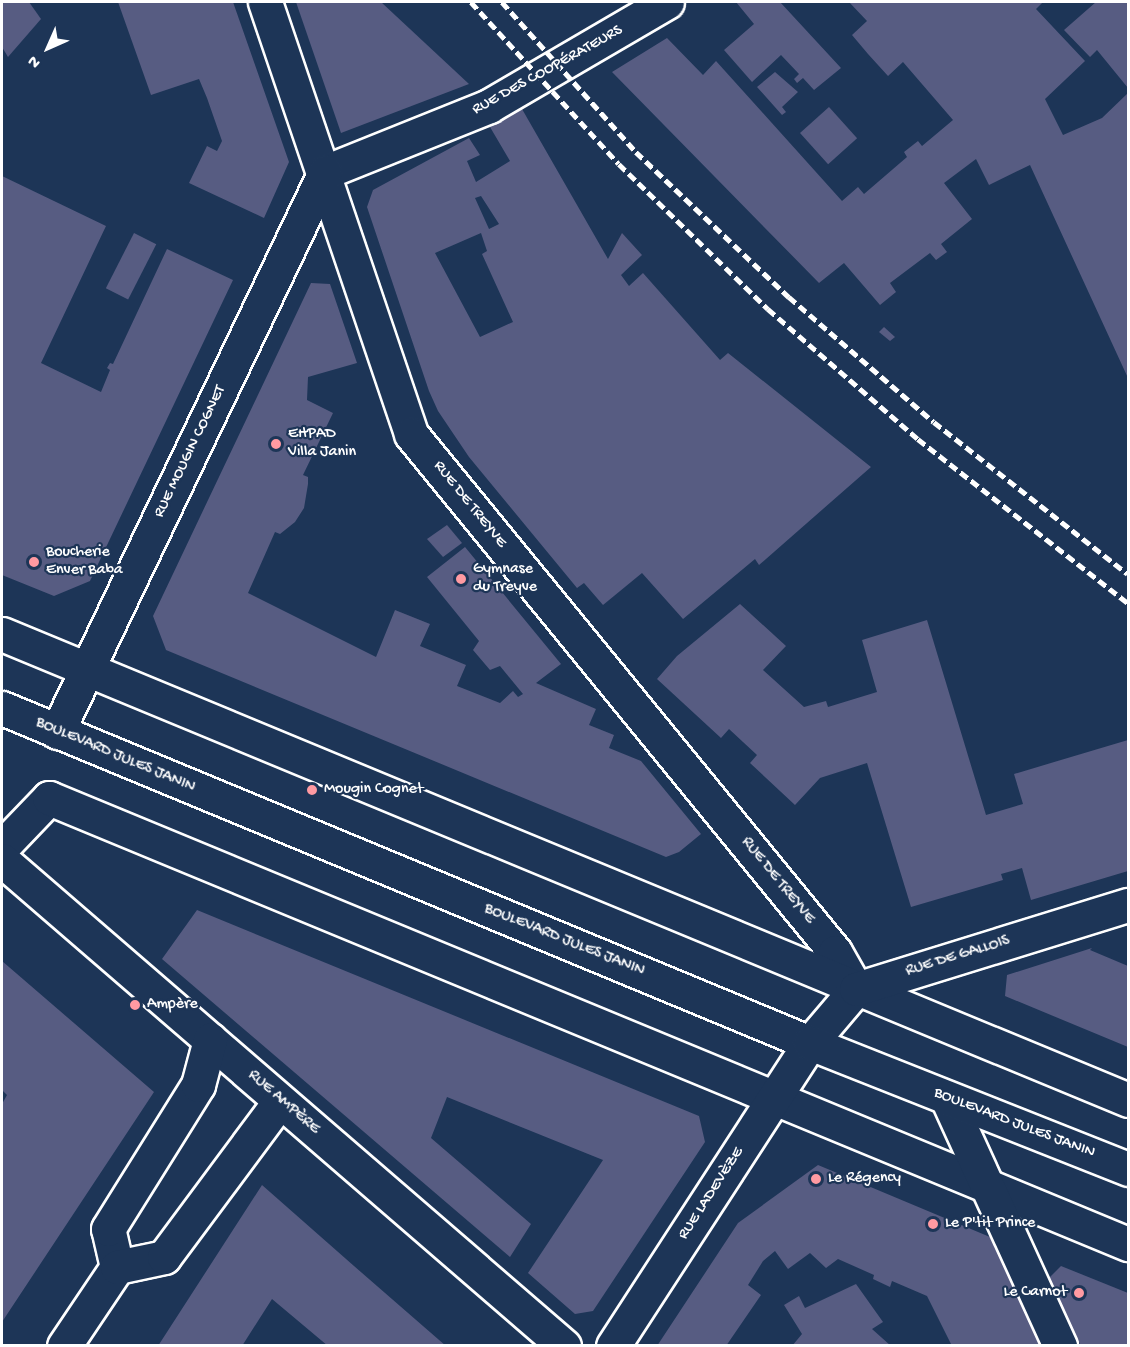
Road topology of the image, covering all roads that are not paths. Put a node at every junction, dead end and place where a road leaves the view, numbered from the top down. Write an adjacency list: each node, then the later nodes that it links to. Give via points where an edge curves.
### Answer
1 (265, 2): 3 (street, RUE DE TREYVE)
2 (667, 2): 3 (street, RUE DES COOPÉRATEURS, via 489,106)
3 (325, 172): 5 (street, RUE MOUGIN COGNET); 11 (street, RUE DE TREYVE, via 411,434 835,951)
4 (2, 634): 5 (street)
5 (87, 669): 7 (street, RUE MOUGIN COGNET); 11 (street)
6 (2, 708): 7 (street, BOULEVARD JULES JANIN)
7 (57, 732): 13 (street, BOULEVARD JULES JANIN)
8 (2, 847): 15 (street, via 49,798)
9 (2, 860): 12 (street, RUE AMPÈRE)
10 (1128, 905): 11 (street, RUE DE GALLOIS)
11 (856, 989): 13 (street); 16 (street)
12 (210, 1040): 17 (street, RUE AMPÈRE); 21 (street, via 198,1085 108,1229)
13 (810, 1043): 14 (street, BOULEVARD JULES JANIN); 15 (street, RUE LADEVÈZE)
14 (947, 1098): 18 (street, BOULEVARD JULES JANIN); 19 (street)
15 (774, 1100): 19 (street); 24 (street, RUE LADEVÈZE)
16 (1128, 1100)
17 (280, 1101): 21 (street, via 164,1257); 23 (street, RUE AMPÈRE)
18 (1128, 1169)
19 (988, 1188): 20 (street); 25 (street)
20 (1128, 1244)
21 (117, 1267): 22 (street)
22 (64, 1346)
23 (564, 1346)
24 (613, 1346)
25 (1060, 1346)

